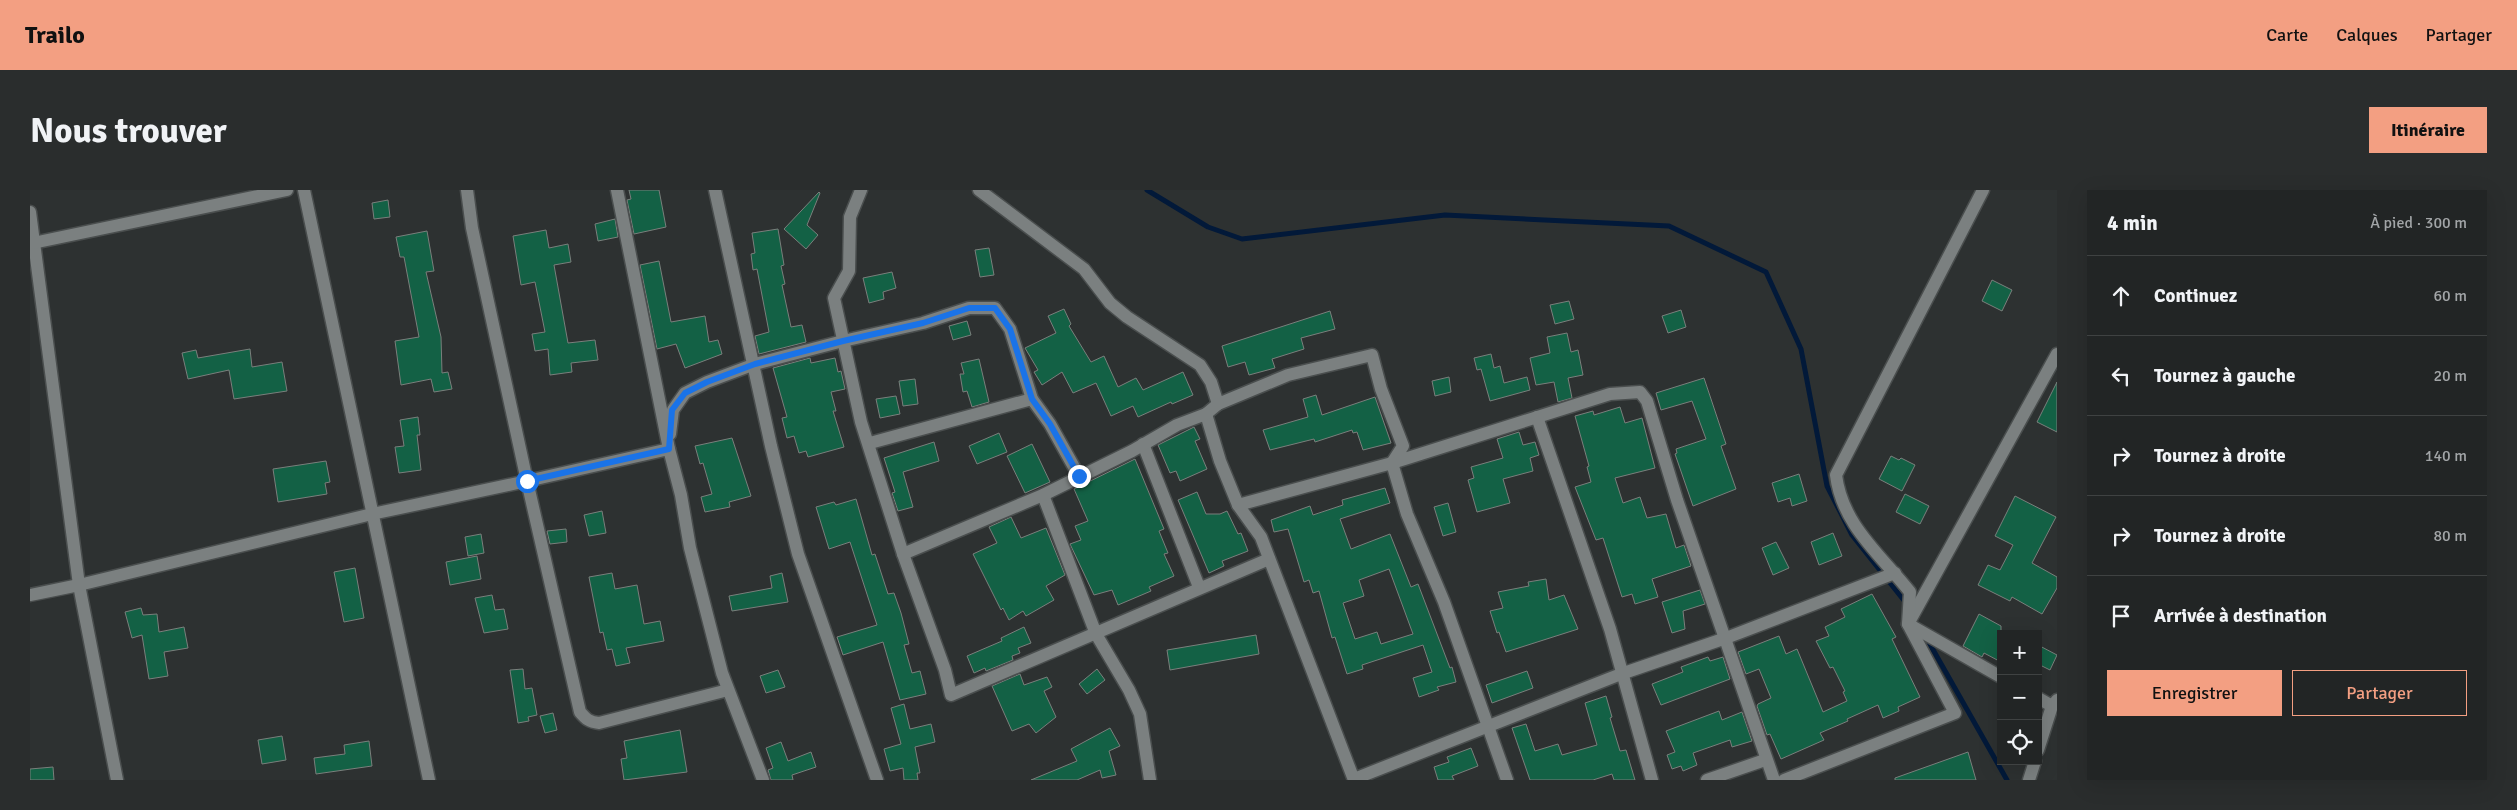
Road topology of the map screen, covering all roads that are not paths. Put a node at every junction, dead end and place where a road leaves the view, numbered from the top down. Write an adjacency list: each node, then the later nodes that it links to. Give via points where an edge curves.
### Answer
1 (287, 190): 10 (street)
2 (304, 190): 26 (street)
3 (467, 190): 23 (street, via 472,228)
4 (617, 190): 20 (street)
5 (715, 190): 13 (street)
6 (861, 190): 11 (street, via 850,216 849,271 834,298)
7 (980, 190): 15 (street, via 1084,269 1110,303 1127,317 1200,365 1211,382)
8 (1983, 190): 29 (street, via 1836,475 1839,495 1860,534)
9 (30, 212): 10 (street)
10 (33, 243): 30 (street)
11 (843, 341): 13 (street); 14 (street, via 923,323 969,308 995,308 1010,329); 18 (street, via 861,422)
12 (2057, 354): 33 (street)
13 (755, 364): 20 (street, via 685,393 672,410); 48 (street, via 798,554)
14 (1032, 399): 18 (street); 22 (street)
15 (1218, 404): 16 (street); 21 (street, via 1288,375 1372,355 1403,446)
16 (1206, 414): 19 (street, via 1177,425); 25 (street)
17 (1537, 417): 21 (street); 35 (street, via 1610,394 1632,390 1644,396); 36 (street, via 1610,629)
18 (870, 443): 27 (street)
19 (1143, 444): 22 (street); 31 (street)
20 (669, 449): 23 (street); 38 (street, via 690,548)
21 (1392, 463): 25 (street); 41 (street)
22 (1079, 476): 24 (street)
23 (527, 481): 26 (street); 38 (street, via 580,712 584,717 599,723)
24 (1043, 495): 27 (street); 34 (street)
25 (1238, 505): 28 (street, via 1261,537)
26 (372, 514): 30 (street); 46 (street)
27 (903, 554): 34 (street, via 951,695)
28 (1269, 559): 31 (street); 50 (street)
29 (1895, 573): 33 (street, via 1910,592); 35 (street)
30 (79, 585): 32 (street); 45 (street)
31 (1199, 587): 34 (street)
32 (30, 595)
33 (1908, 624): 37 (street); 55 (street, via 1955,713)
34 (1096, 634): 49 (street, via 1140,714)
35 (1726, 638): 36 (street); 43 (street)
36 (1621, 674): 41 (street); 52 (street)
37 (1997, 675)
38 (728, 690): 47 (street)
39 (2042, 699): 40 (street)
40 (2055, 703): 42 (street)
41 (1486, 726): 50 (street); 51 (street)
42 (2042, 739)
43 (1765, 760): 53 (street); 54 (street)
44 (2034, 765): 56 (street)
45 (117, 780)
46 (429, 780)
47 (763, 780)
48 (877, 780)
49 (1150, 780)
50 (1354, 780)
51 (1507, 780)
52 (1652, 780)
53 (1707, 780)
54 (1774, 780)
55 (1784, 780)
56 (2029, 780)

